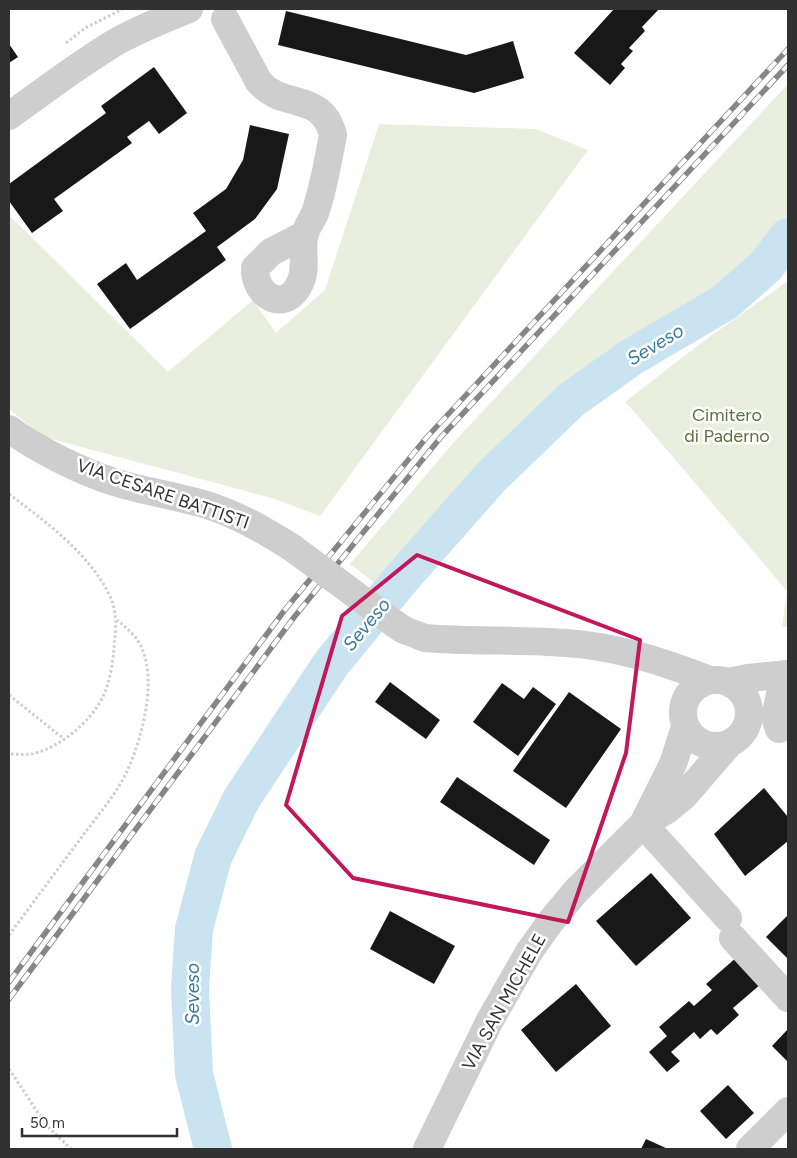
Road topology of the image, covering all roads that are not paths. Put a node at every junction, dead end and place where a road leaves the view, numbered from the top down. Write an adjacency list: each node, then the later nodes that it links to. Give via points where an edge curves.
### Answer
1 (189, 9): 3 (street)
2 (221, 12): 5 (street, via 265,90 312,106 331,124 334,135 318,204)
3 (149, 16): 4 (street)
4 (9, 116)
5 (304, 235)
6 (9, 429): 7 (street, VIA CESARE BATTISTI, bridge, via 53,456 113,482 211,507 261,528 395,624 425,638 566,642)
7 (620, 651): 9 (street, VIA CESARE BATTISTI); 11 (street, VIA CESARE BATTISTI, via 673,688)
8 (787, 678): 9 (street); 10 (street); 12 (street, via 775,717)
9 (719, 681): 10 (street, via 740,690); 11 (street, via 696,686)
10 (748, 708): 13 (street, via 743,732)
11 (685, 714): 13 (street, via 689,733 702,744 718,747); 14 (street, VIA SAN MICHELE, via 673,764)
12 (779, 729)
13 (729, 744): 14 (street, VIA SAN MICHELE, via 683,797)
14 (643, 824): 15 (street); 17 (street, VIA SAN MICHELE, via 576,891 529,952 489,1022)
15 (788, 998)
16 (788, 1111): 18 (street)
17 (427, 1149)
18 (750, 1149)

